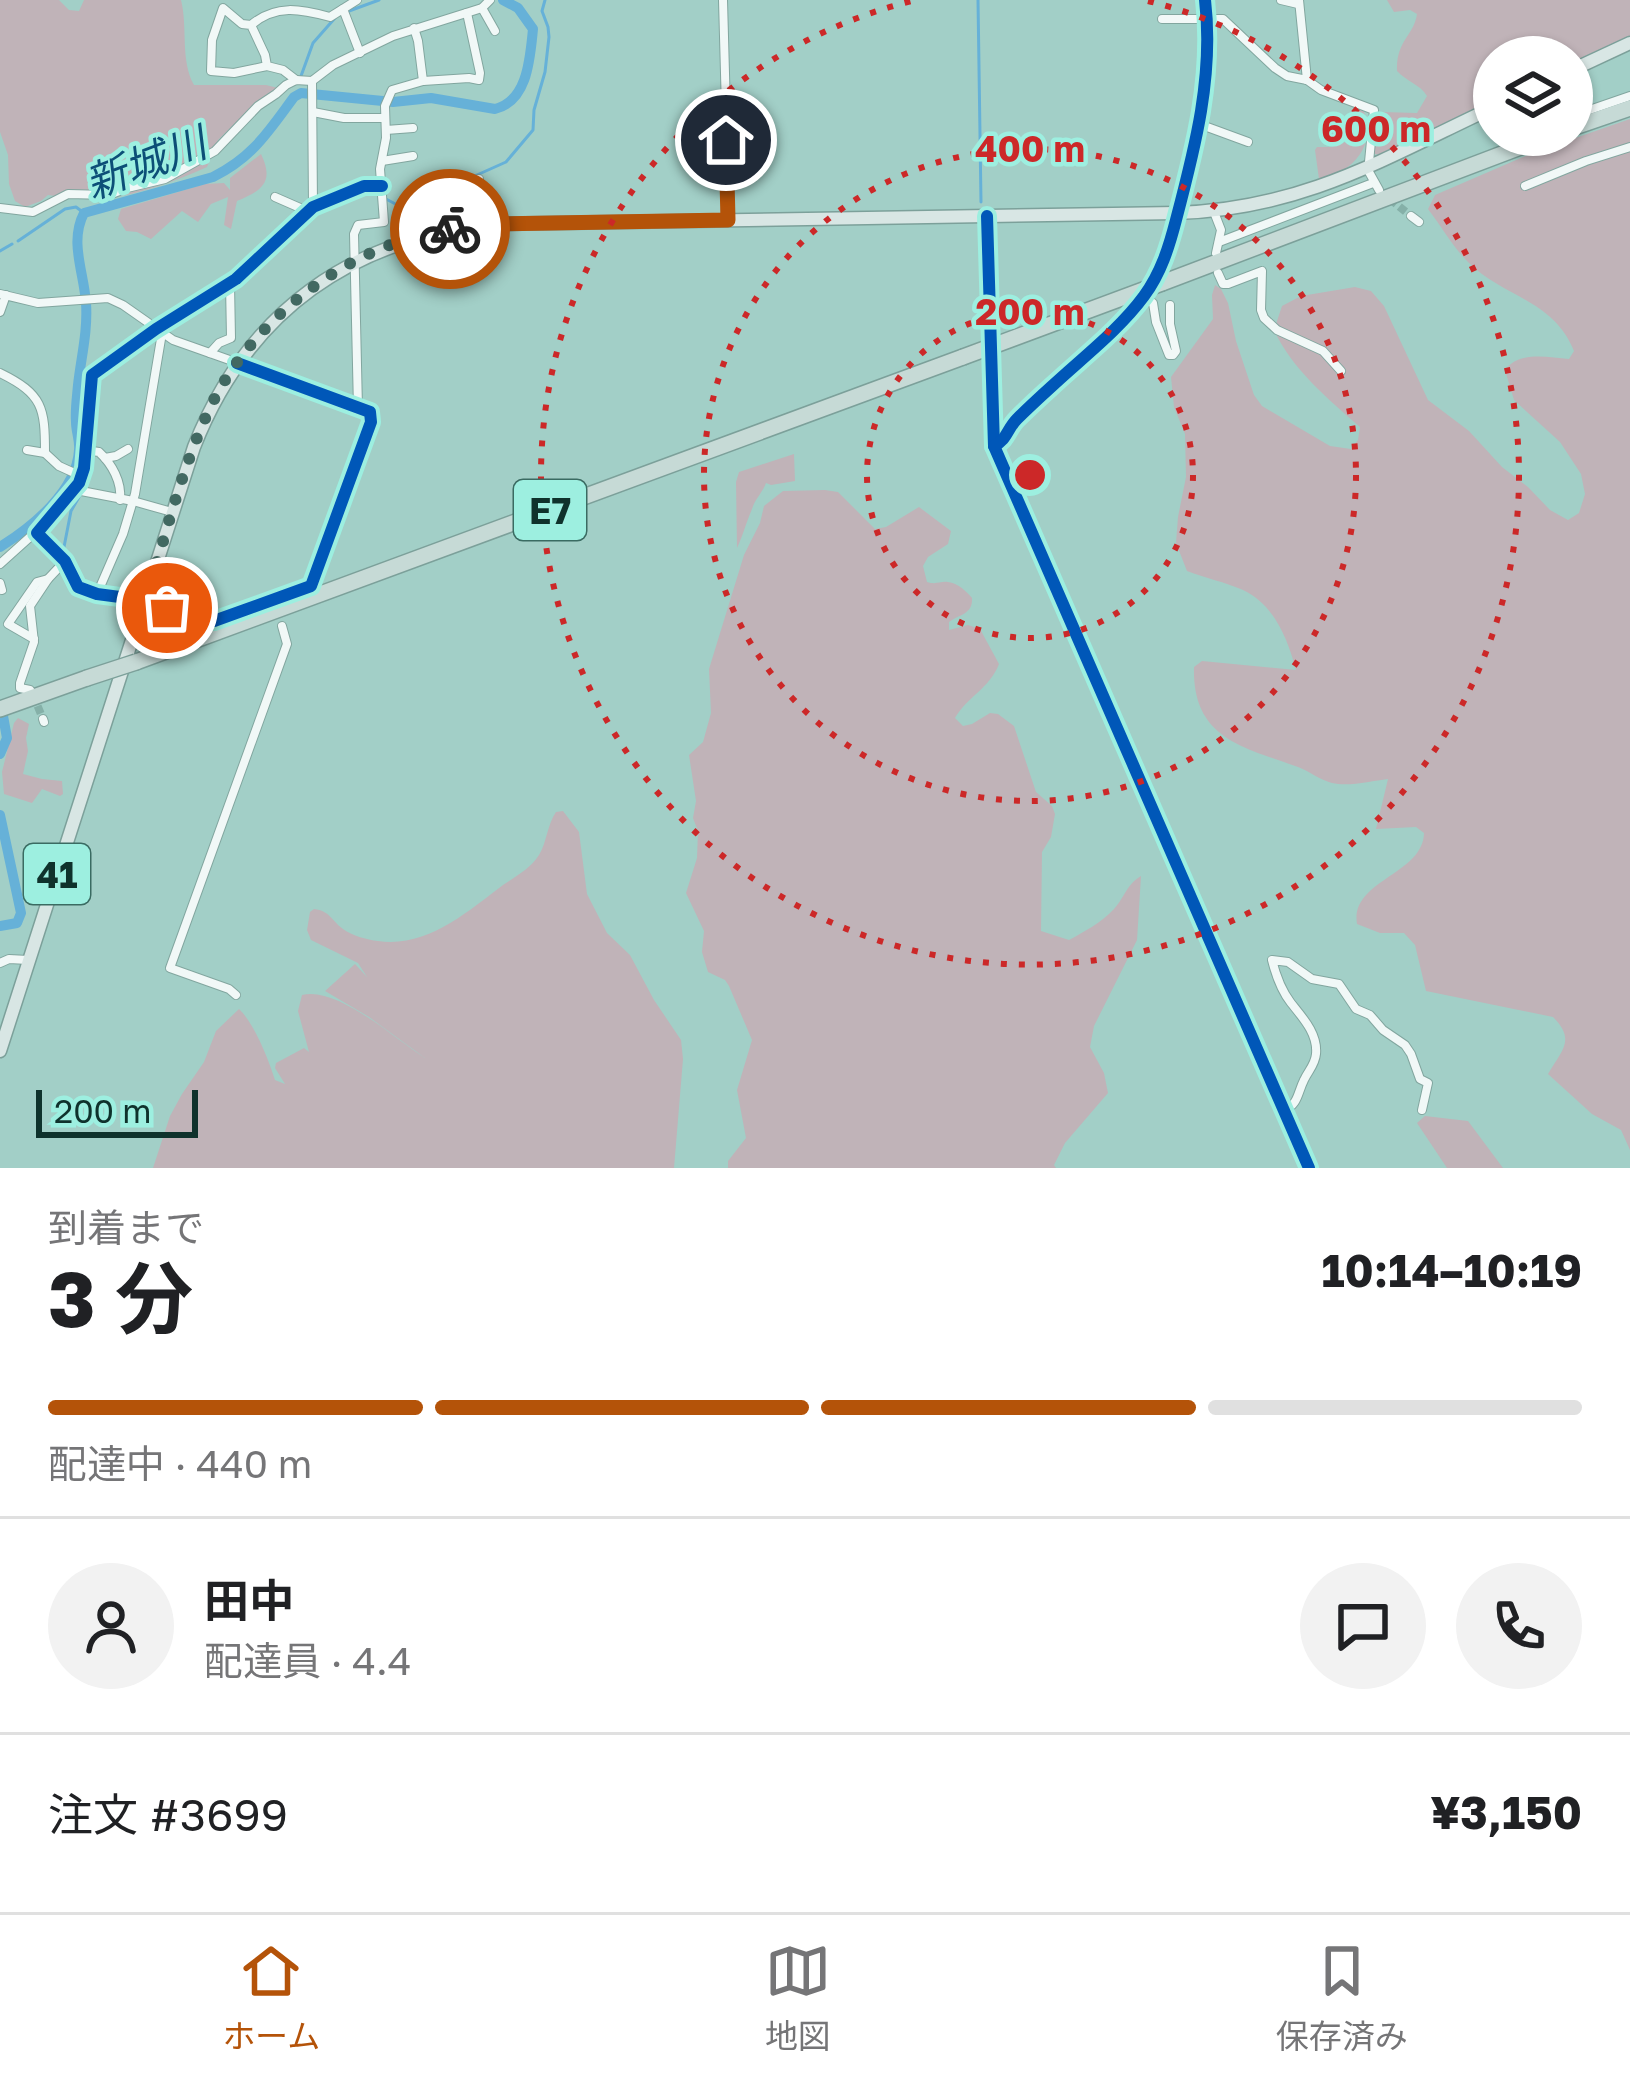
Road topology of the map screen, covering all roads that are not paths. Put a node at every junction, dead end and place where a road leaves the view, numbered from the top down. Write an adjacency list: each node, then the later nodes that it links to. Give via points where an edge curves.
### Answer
1 (356, 0): 9 (street)
2 (723, 0): 46 (street)
3 (1204, 0): 10 (street)
4 (1281, 0): 5 (street)
5 (1299, 2): 19 (street)
6 (486, 4): 8 (street); 14 (street)
7 (226, 5): 12 (street); 18 (street, via 211,71)
8 (467, 12): 13 (street); 21 (street, via 479,80)
9 (345, 13): 12 (street, via 286,8); 16 (street)
10 (1207, 18): 11 (street); 19 (street, via 1223,19 1276,68); 29 (street)
11 (1162, 19)
12 (250, 25): 18 (street)
13 (414, 28): 16 (street); 21 (street)
14 (495, 32)
15 (1630, 43): 17 (main road)
16 (361, 53): 20 (street)
17 (1593, 60)
18 (267, 65): 20 (street)
19 (1306, 80): 43 (street, via 1374,110 1369,167 1376,186 1217,248)
20 (307, 81): 25 (street); 41 (street, via 258,106 215,152 165,179 109,195 68,194 33,212)
21 (423, 82): 27 (street, via 389,95)
22 (1630, 95): 23 (street)
23 (1593, 108)
24 (1630, 109): 28 (highway)
25 (314, 112): 27 (street); 42 (street)
26 (1473, 116): 43 (main road, 41, via 1327,186)
27 (384, 118): 31 (street)
28 (1593, 121)
29 (1199, 124): 32 (street); 44 (street)
30 (413, 128): 31 (street)
31 (386, 130): 36 (street)
32 (1248, 142)
33 (1630, 147): 39 (street)
34 (413, 156): 36 (street)
35 (1497, 156): 81 (highway, E7, bridge)
36 (382, 160): 38 (street)
37 (479, 179): 47 (street)
38 (382, 186): 42 (street); 48 (street, via 384,222 358,225)
39 (1526, 186)
40 (275, 197): 42 (street)
41 (0, 208)
42 (311, 209): 50 (street)
43 (1214, 212): 44 (main road, 41)
44 (1178, 213): 45 (main road, 41); 52 (street)
45 (987, 216): 46 (main road, 41); 61 (street)
46 (728, 220): 47 (main road, 41)
47 (478, 226): 48 (main road, 41)
48 (354, 262): 57 (main road, 41, via 272,322); 60 (street)
49 (1218, 273): 58 (street, via 1228,284 1262,271 1264,318)
50 (230, 282): 55 (street); 56 (street, via 230,338)
51 (3, 294): 54 (street); 55 (street, via 38,303 116,301)
52 (1143, 297): 53 (street, via 1153,303 1168,355 1176,351); 61 (street)
53 (1170, 304)
54 (0, 312)
55 (159, 331): 56 (street); 64 (street, via 92,375); 70 (street)
56 (210, 353): 57 (street)
57 (238, 363): 60 (street); 71 (main road, 41, via 210,407)
58 (1341, 370)
59 (0, 373): 65 (street, via 43,408)
60 (358, 408): 77 (street, via 372,418 311,586 214,620)
61 (994, 446): 88 (street)
62 (128, 449): 66 (street)
63 (27, 450): 65 (street)
64 (85, 450): 66 (street); 67 (street)
65 (45, 453): 67 (street)
66 (105, 458): 69 (street)
67 (80, 475): 68 (street)
68 (75, 490): 69 (street); 72 (street)
69 (120, 500): 70 (street)
70 (133, 501): 71 (street); 76 (street)
71 (173, 512): 77 (main road, 41)
72 (37, 533): 73 (street); 74 (street)
73 (64, 561): 75 (street); 76 (street, via 78,587)
74 (0, 564)
75 (47, 579): 78 (street); 80 (street, via 30,606)
76 (97, 594): 77 (street)
77 (145, 602): 83 (main road, 41)
78 (4, 622): 80 (street)
79 (282, 626): 85 (street, via 287,644 170,968)
80 (34, 639): 81 (street, via 20,683 30,690)
81 (26, 697): 82 (highway, E7)
82 (0, 709)
83 (30, 960): 84 (street); 86 (main road, 41)
84 (0, 963)
85 (236, 995)
86 (0, 1051)
87 (1422, 1110): 88 (street, via 1428,1083 1405,1046 1356,1009 1339,984 1272,960 1317,1052 1294,1106)
88 (1284, 1111): 89 (street)
89 (1309, 1168)

